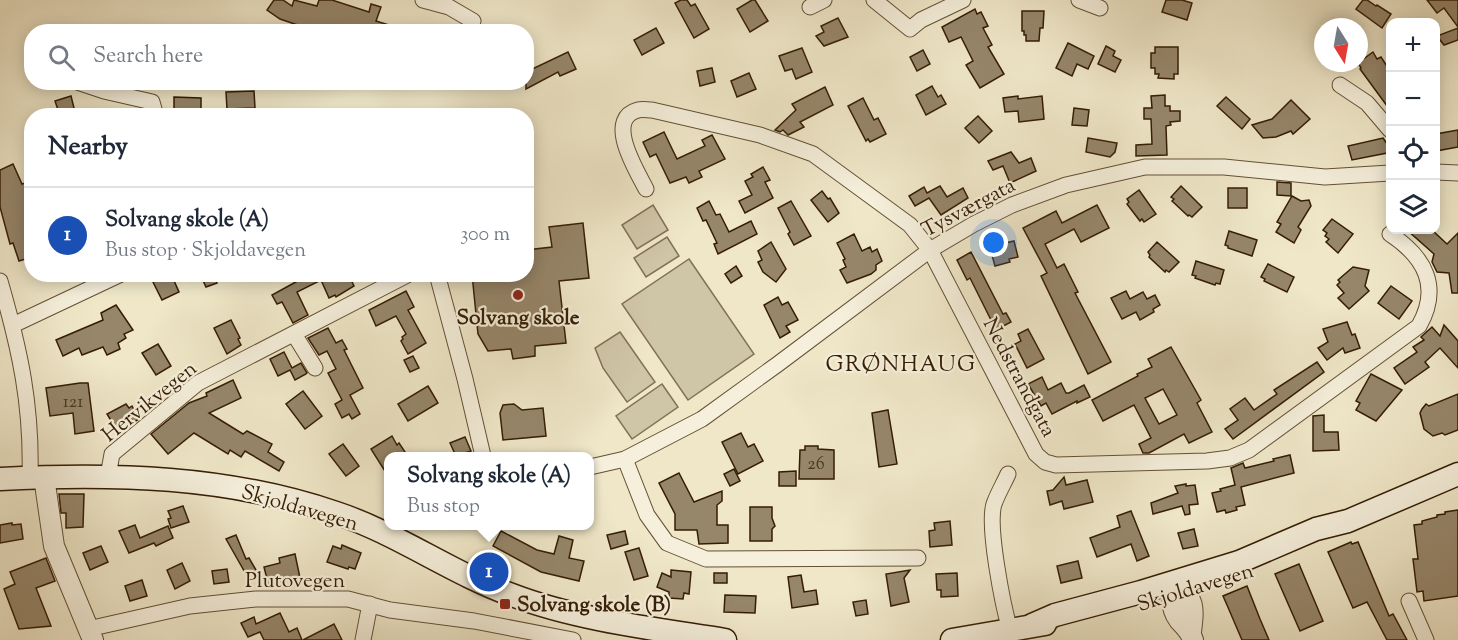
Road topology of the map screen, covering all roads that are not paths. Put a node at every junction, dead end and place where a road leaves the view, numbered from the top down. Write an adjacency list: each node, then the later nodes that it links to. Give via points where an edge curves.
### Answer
1 (423, 0): 4 (street, via 450,7)
2 (874, 0): 3 (street, via 910,29)
3 (963, 0)
4 (473, 21)
5 (1340, 85): 8 (street, via 1368,103)
6 (101, 90): 7 (street, via 152,102)
7 (154, 108)
8 (1387, 126)
9 (1440, 172): 11 (street)
10 (1386, 173): 14 (street, Tysværgata, via 1325,177 1224,167 1145,167 1066,185 1012,205)
11 (1458, 173)
12 (646, 189): 14 (street, Nedstrandgata, via 624,144 623,125 628,115 638,110 760,135 813,154 910,225)
13 (1390, 234): 14 (street, Nedstrandgata, via 1419,259 1430,286 1426,313 1419,326 1249,450 1207,461 1056,465 1045,462 1036,454)
14 (930, 250): 24 (street, Tysværgata, via 702,419)
15 (0, 281): 19 (street)
16 (105, 282): 19 (street)
17 (383, 282): 20 (street, Hervikvegen)
18 (439, 282): 23 (street)
19 (13, 328): 21 (street); 29 (street, via 26,389)
20 (294, 334): 22 (street); 28 (street, Hervikvegen, via 198,383 112,454)
21 (0, 337)
22 (315, 368)
23 (482, 452)
24 (625, 459): 25 (street, Tysværgata); 31 (street, via 647,515 667,543 706,559)
25 (594, 465)
26 (1008, 474): 35 (street, via 994,504 991,522 1002,590)
27 (1458, 474): 32 (main road, Skjoldavegen, via 1348,521 1322,538 1262,566)
28 (108, 476): 29 (main road, Skjoldavegen); 41 (main road, Skjoldavegen, via 232,487 285,498 337,513 522,599 593,617)
29 (37, 477): 30 (main road, Skjoldavegen); 36 (street, via 54,546)
30 (0, 478)
31 (918, 558)
32 (1178, 591): 35 (main road, Skjoldavegen, via 1058,623); 37 (street, via 1178,619)
33 (1409, 601): 38 (street)
34 (370, 604): 36 (street, Plutovegen, via 348,599 256,599 178,607); 39 (street); 40 (street, Plutovegen)
35 (1021, 627): 42 (main road, Skjoldavegen)
36 (90, 634)
37 (1192, 636)
38 (1421, 638)
39 (363, 640)
40 (573, 640)
41 (725, 640)
42 (952, 640)

